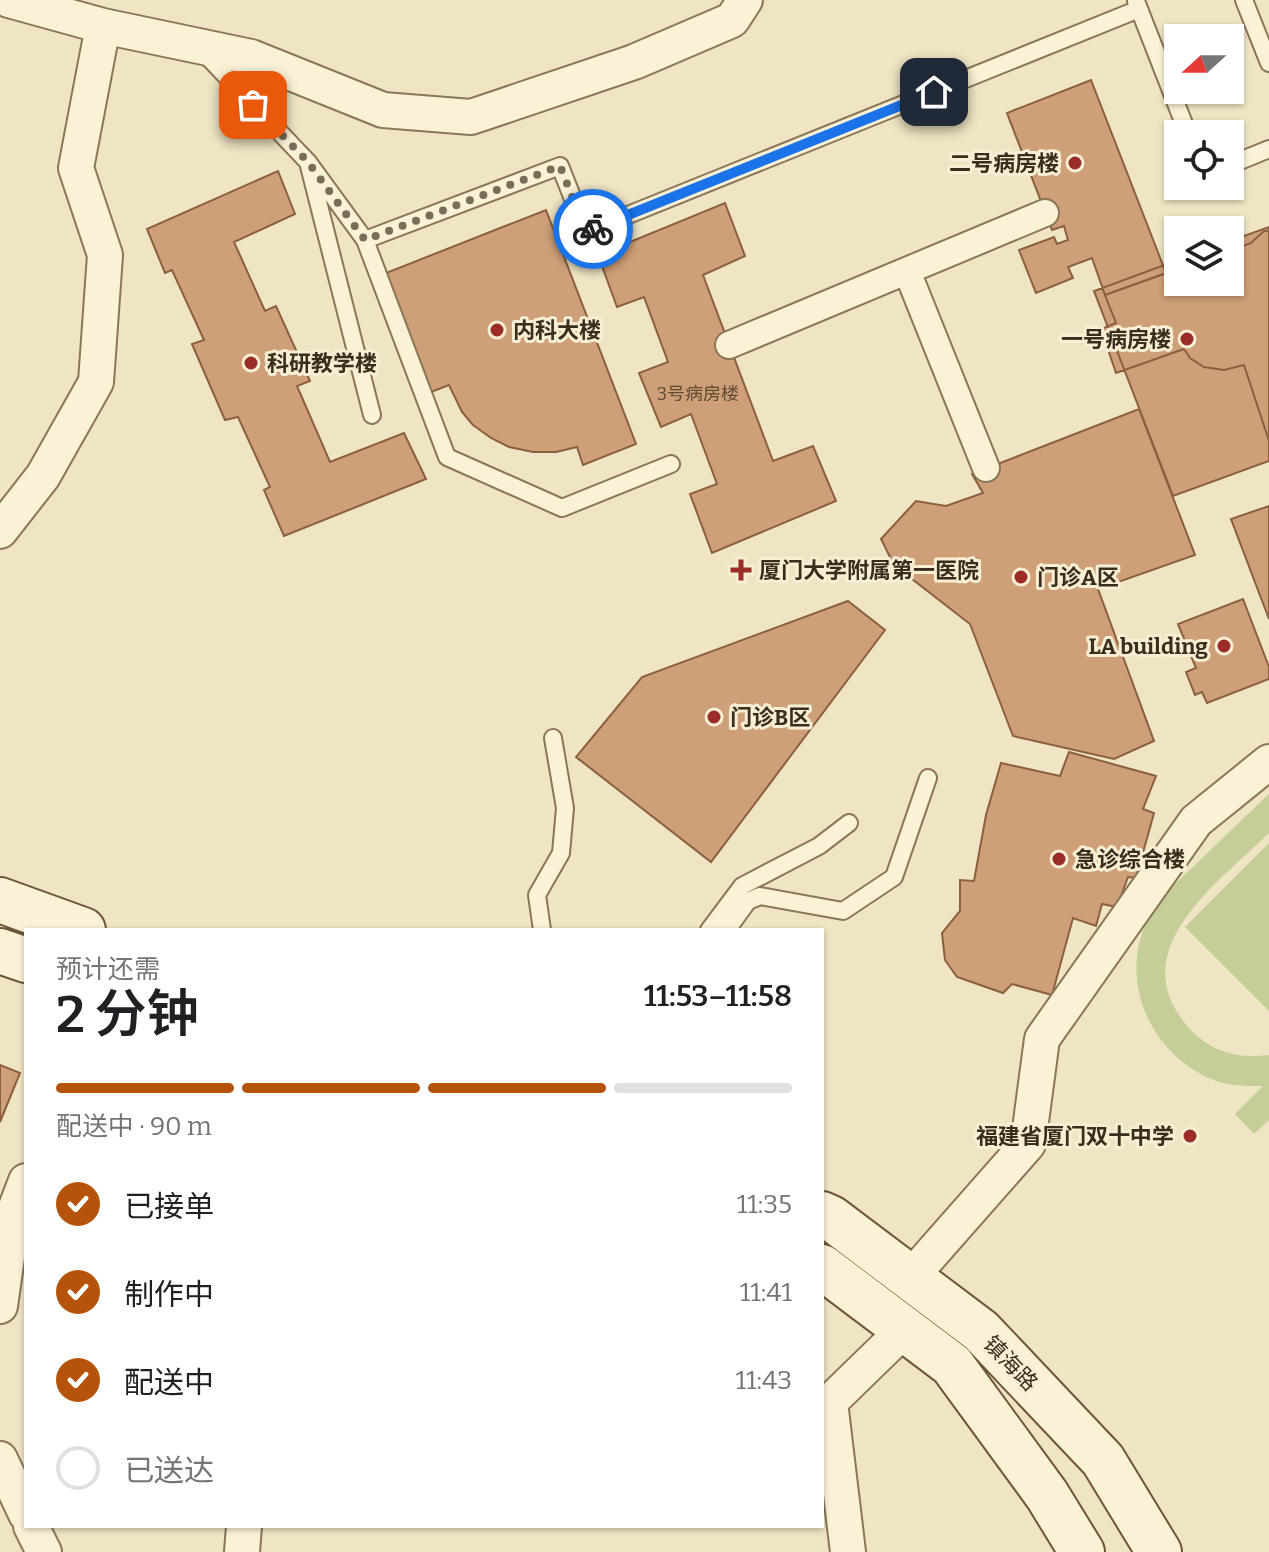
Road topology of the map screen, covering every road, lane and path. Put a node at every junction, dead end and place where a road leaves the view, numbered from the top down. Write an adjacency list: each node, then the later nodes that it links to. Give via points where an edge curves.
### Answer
1 (9, 0): 5 (street)
2 (745, 0): 6 (street, via 732,20 634,62 471,117 383,110 251,57)
3 (1244, 0): 7 (lane)
4 (1137, 5): 8 (lane); 13 (lane, via 586,232 560,166)
5 (103, 26): 6 (street); 19 (street, via 76,168 105,255 96,382 43,476)
6 (198, 47): 11 (lane)
7 (1269, 63)
8 (1182, 120)
9 (1269, 149): 10 (lane)
10 (1244, 159)
11 (308, 162): 13 (lane); 16 (lane)
12 (1045, 213): 14 (street)
13 (365, 240): 17 (lane, via 447,457 562,508)
14 (907, 271): 15 (street); 18 (street)
15 (729, 345)
16 (372, 415)
17 (671, 464)
18 (986, 468)
19 (0, 531)
20 (553, 738): 26 (lane, via 565,808 561,853 537,895)
21 (1269, 762): 34 (street, via 1196,821 1042,1039 1028,1144)
22 (928, 778): 28 (lane, via 894,877 843,911 760,896 748,901)
23 (849, 823): 27 (lane, via 819,846 742,886)
24 (0, 900): 25 (main road)
25 (77, 928)
26 (542, 928)
27 (710, 928)
28 (728, 928)
29 (0, 951): 30 (main road)
30 (24, 959)
31 (24, 1186): 35 (street, via 13,1215)
32 (824, 1215): 34 (main road, 镇海路)
33 (824, 1268): 36 (main road, 镇海路)
34 (910, 1278): 45 (main road, 镇海路, via 981,1331 1103,1460)
35 (0, 1306)
36 (905, 1329): 43 (street, via 830,1402); 44 (main road, 镇海路, via 952,1365)
37 (0, 1459): 38 (street)
38 (24, 1510)
39 (32, 1528): 41 (street)
40 (244, 1528): 42 (street)
41 (44, 1552)
42 (242, 1552)
43 (848, 1552)
44 (1082, 1552)
45 (1159, 1552)

